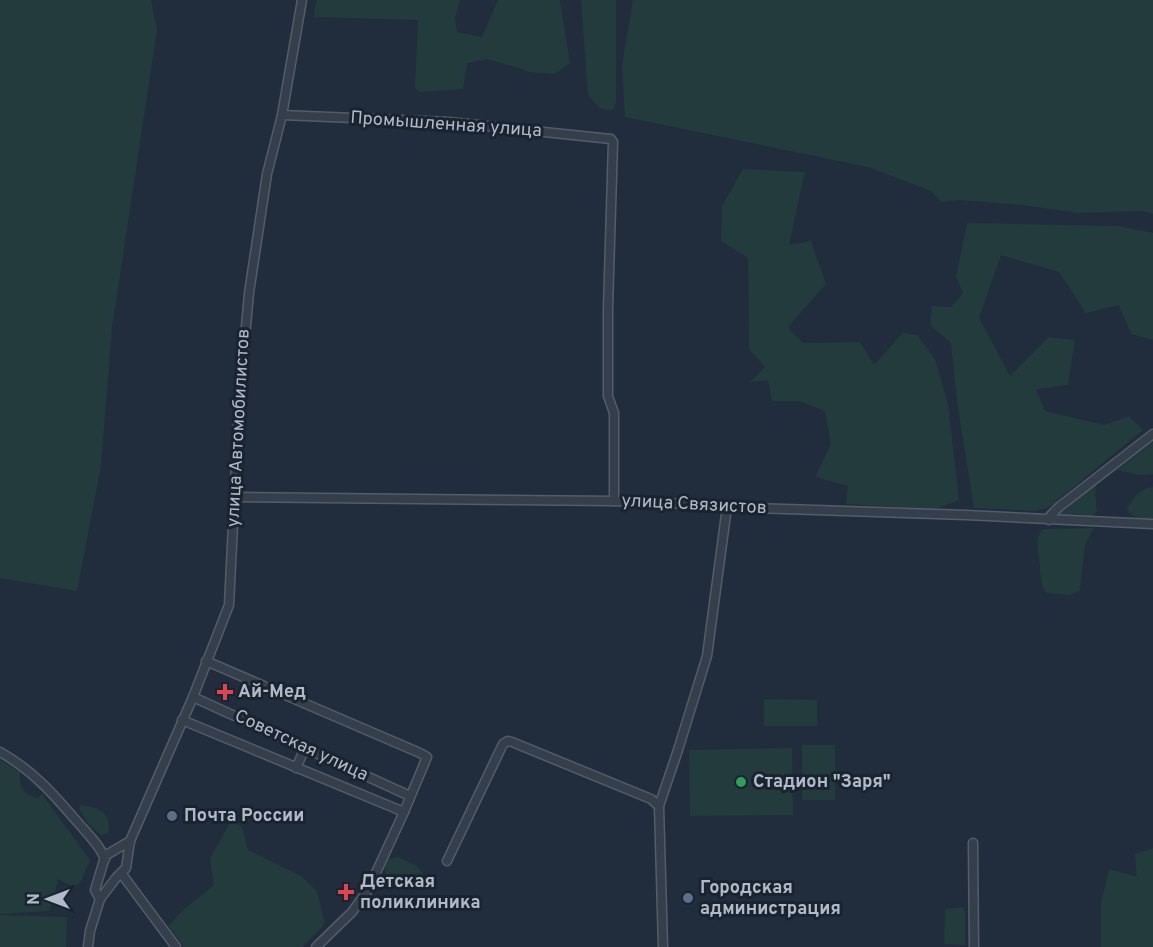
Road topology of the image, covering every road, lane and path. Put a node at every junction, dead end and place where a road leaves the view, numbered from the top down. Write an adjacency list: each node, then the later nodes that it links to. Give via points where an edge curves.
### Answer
1 (302, 0): 2 (street, улица Автомобилистов)
2 (282, 115): 4 (street, улица Автомобилистов, via 267,174 249,293); 5 (street, Промышленная улица, via 449,122 611,139 608,396 614,413)
3 (1153, 434): 7 (street, via 1059,507)
4 (235, 497): 5 (street, улица Связистов); 9 (street, улица Автомобилистов, via 229,605)
5 (614, 501): 6 (street, улица Связистов)
6 (727, 507): 7 (street, улица Связистов); 16 (street, via 707,656)
7 (1049, 520): 8 (street, улица Связистов)
8 (1153, 524)
9 (206, 661): 10 (street, улица Автомобилистов); 15 (street, via 427,757)
10 (192, 697): 11 (street, улица Автомобилистов); 12 (street, Советская улица)
11 (182, 720): 14 (street); 18 (street, улица Автомобилистов)
12 (305, 748): 14 (street); 15 (street, Советская улица)
13 (0, 752): 20 (street, via 43,783)
14 (296, 768): 17 (street)
15 (410, 796): 17 (street)
16 (659, 806): 22 (street, via 651,799 508,741 503,744); 28 (street)
17 (404, 812): 27 (street, via 368,890 352,912)
18 (130, 841): 20 (street); 21 (street, улица Автомобилистов)
19 (973, 843): 29 (street)
20 (107, 857): 21 (street, via 116,851); 23 (street, via 107,871); 24 (street, via 95,890)
21 (127, 861): 23 (street)
22 (447, 861)
23 (121, 873): 24 (street); 26 (street)
24 (100, 899): 25 (street)
25 (88, 947)
26 (176, 947)
27 (316, 947)
28 (663, 947)
29 (974, 947)

